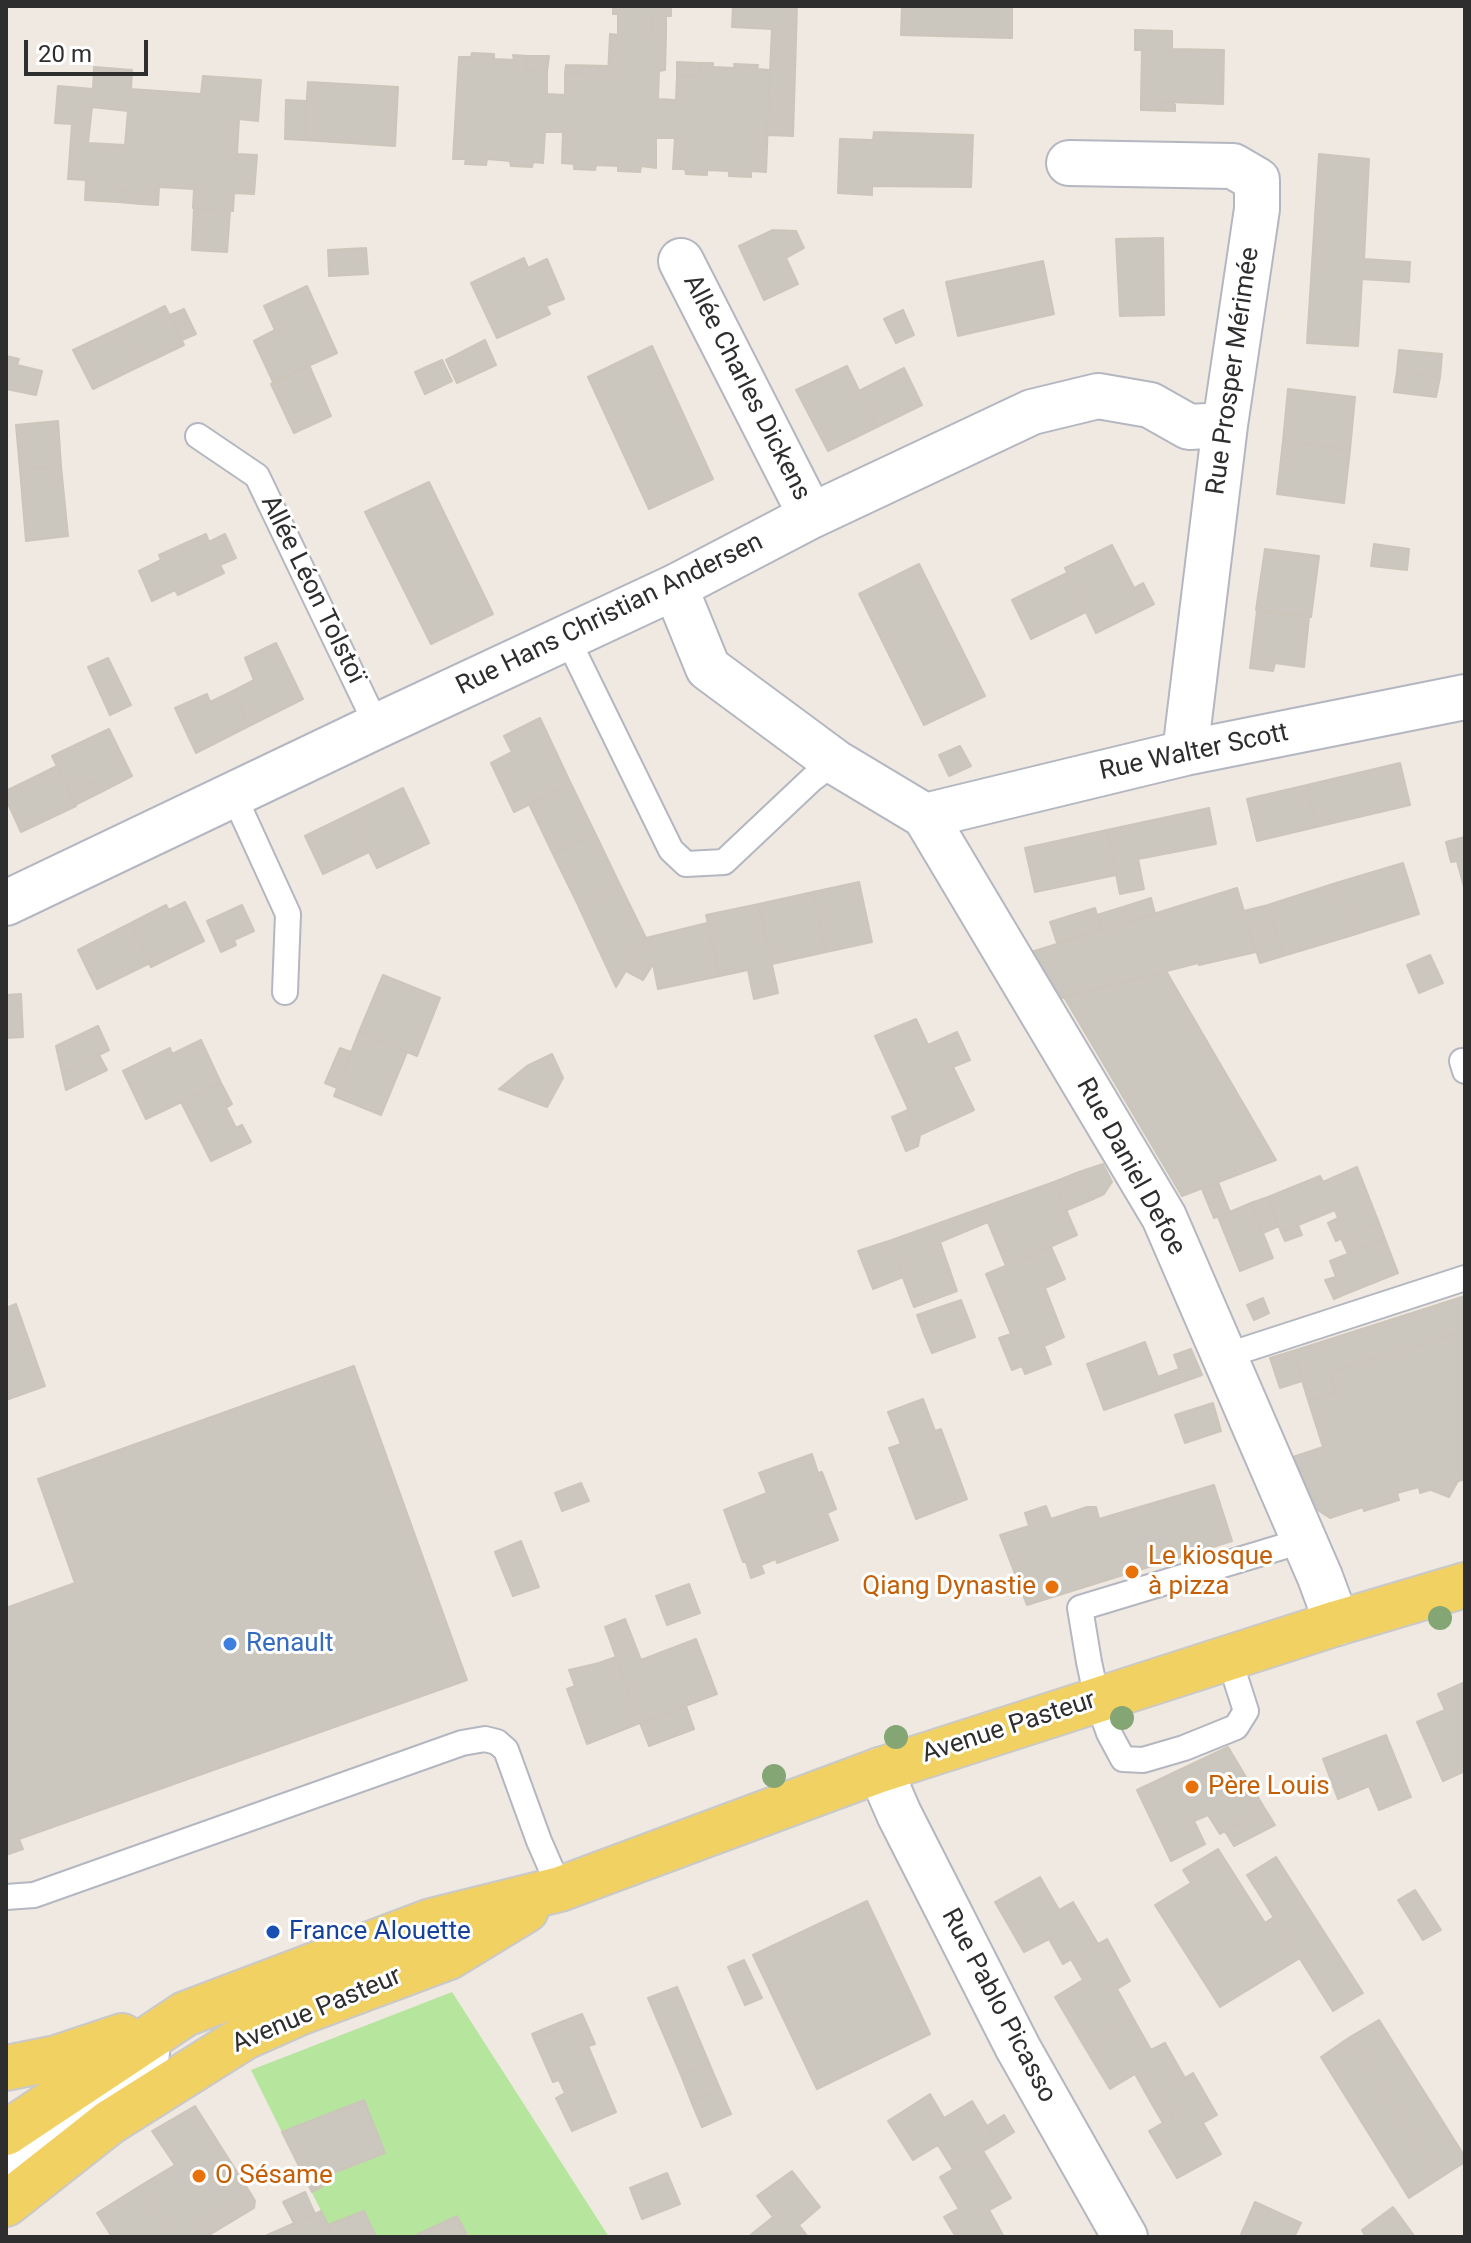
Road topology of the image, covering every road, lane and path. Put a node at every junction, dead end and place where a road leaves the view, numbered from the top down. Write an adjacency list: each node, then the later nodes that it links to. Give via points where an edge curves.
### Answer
1 (1069, 163): 3 (street, Rue Prosper Mérimée, via 1233,166 1257,180)
2 (681, 261): 5 (street, Allée Charles Dickens)
3 (1225, 425): 5 (street, Rue Hans Christian Andersen, via 1189,427 1150,405 1098,396 1032,412); 10 (street, Rue Prosper Mérimée)
4 (198, 436): 9 (lane, Allée Léon Tolstoï, via 257,476)
5 (811, 516): 6 (street, Rue Hans Christian Andersen)
6 (675, 587): 7 (street, Rue Hans Christian Andersen); 11 (street, via 708,668)
7 (567, 638): 9 (street, Rue Hans Christian Andersen); 11 (lane, via 671,850 686,864 724,862)
8 (1465, 697): 10 (street, Rue Walter Scott)
9 (377, 726): 12 (street, Rue Hans Christian Andersen)
10 (1185, 753): 13 (street, Rue Walter Scott)
11 (835, 762): 13 (street)
12 (234, 796): 14 (street, Rue Hans Christian Andersen); 15 (lane, via 288,914)
13 (925, 816): 17 (street, Rue Daniel Defoe, via 1164,1217)
14 (6, 903)
15 (285, 992)
16 (1465, 1278): 17 (lane)
17 (1225, 1356): 18 (street, Rue Daniel Defoe)
18 (1305, 1540): 20 (street, Rue Daniel Defoe); 22 (lane, via 1080,1608)
19 (1465, 1585): 20 (main road, Avenue Pasteur)
20 (1337, 1623): 21 (main road, Avenue Pasteur)
21 (1229, 1658): 22 (main road, Avenue Pasteur); 22 (lane, via 1246,1711 1236,1727 1184,1748 1143,1760 1123,1759)
22 (1097, 1699): 23 (main road, Avenue Pasteur)
23 (880, 1770): 24 (main road, Avenue Pasteur); 31 (street, Rue Pablo Picasso, via 1018,2048)
24 (560, 1889): 25 (lane, via 506,1750 485,1739 34,1895); 26 (main road, Avenue Pasteur, via 431,1921); 30 (main road, Avenue Pasteur, via 449,1957 245,2037 110,2122)
25 (6, 1897)
26 (185, 2014): 27 (main road, via 56,2058); 28 (main road, Avenue Pasteur); 29 (street, via 97,2101)
27 (6, 2068)
28 (6, 2133)
29 (6, 2170)
30 (6, 2204)
31 (1125, 2237)

